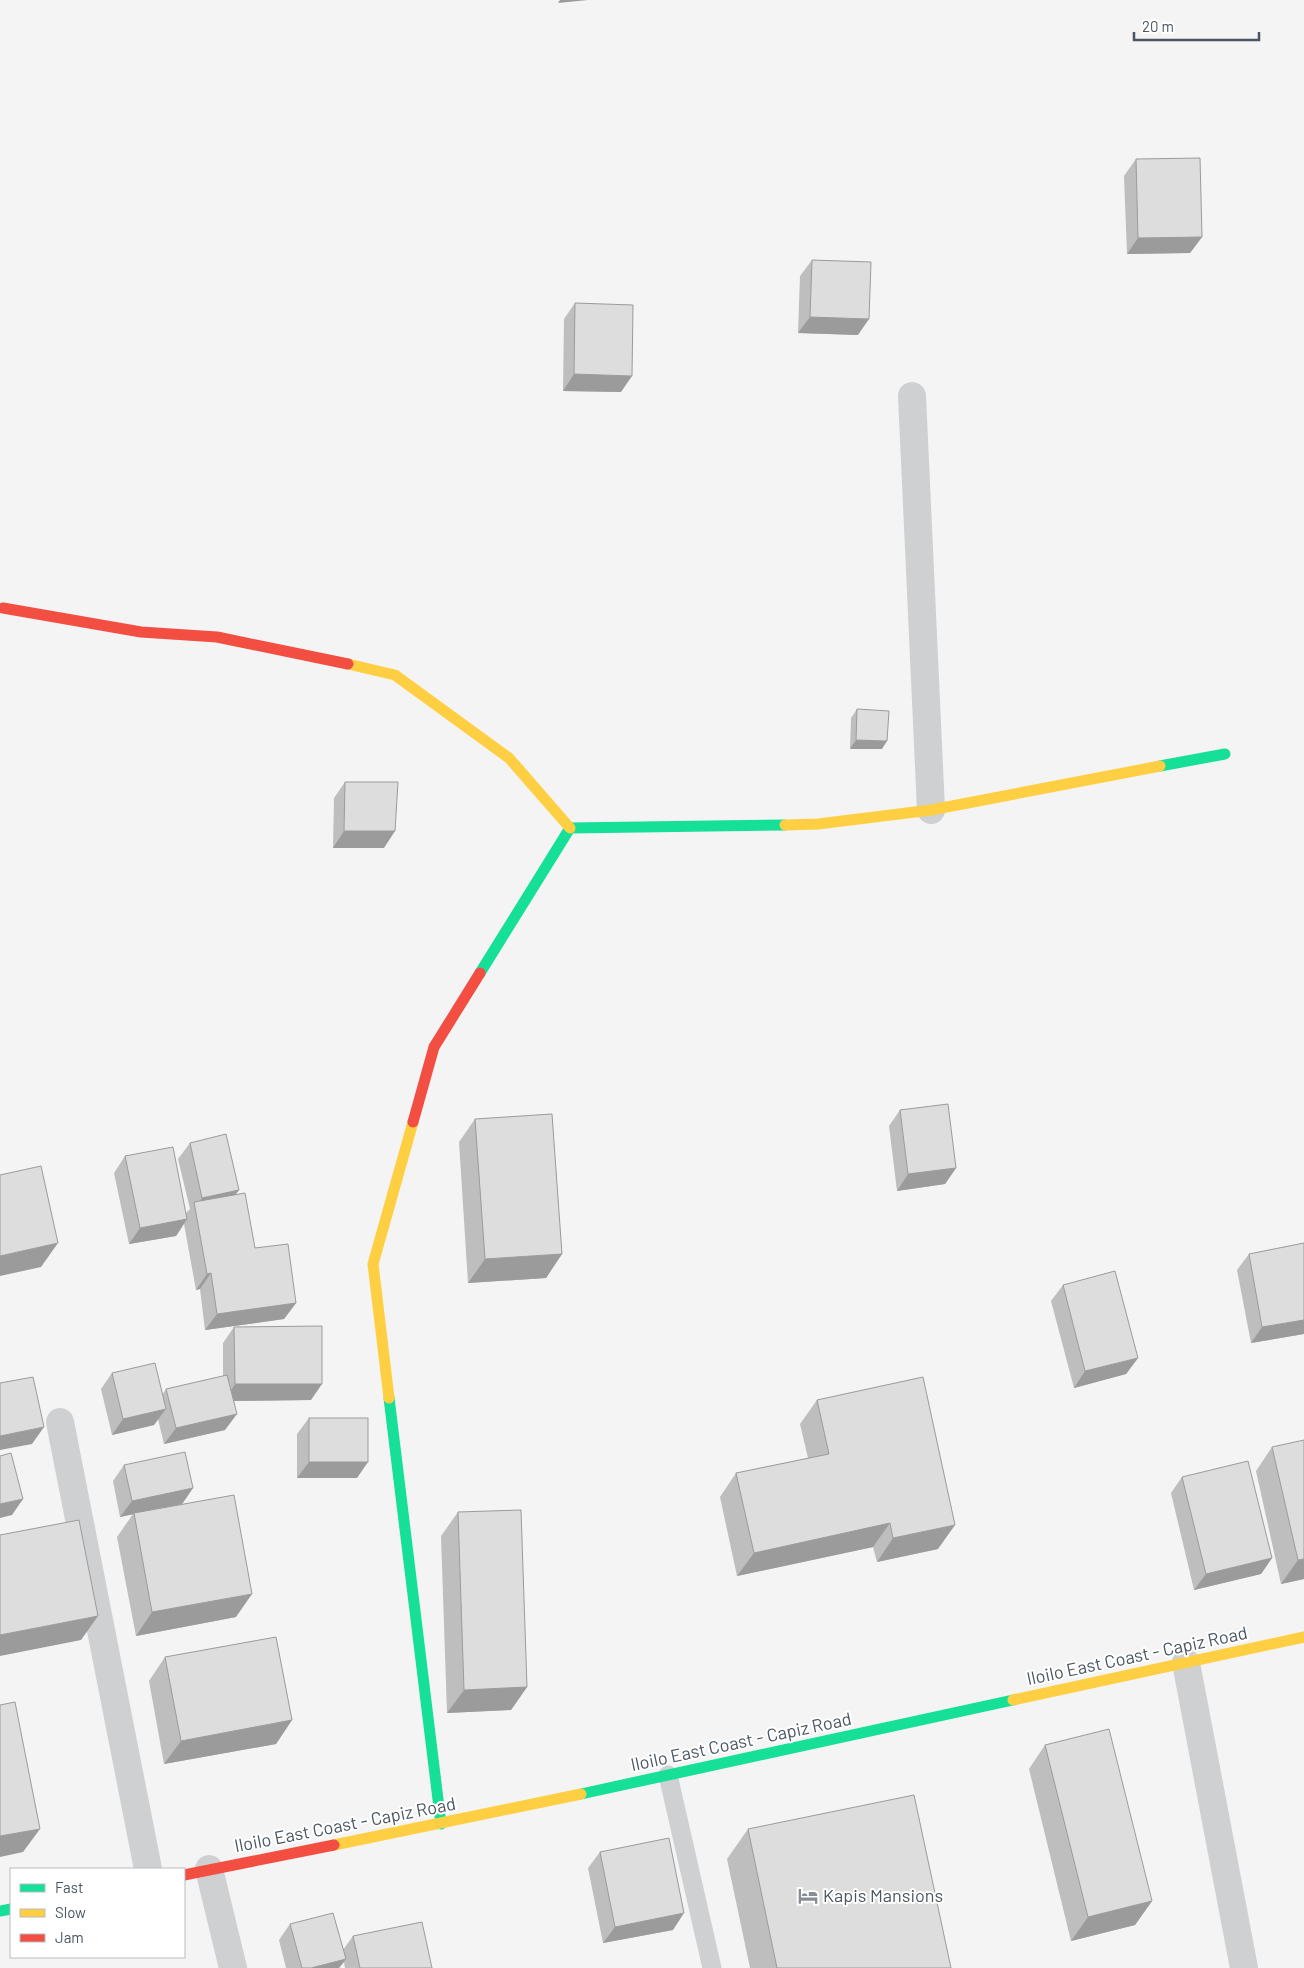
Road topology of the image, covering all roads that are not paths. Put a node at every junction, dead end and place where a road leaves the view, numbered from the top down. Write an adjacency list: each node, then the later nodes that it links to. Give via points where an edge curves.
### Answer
1 (912, 396): 4 (street)
2 (3, 608): 5 (street, via 141,632 226,639 279,648 395,675 509,758)
3 (1225, 754): 4 (street)
4 (931, 810): 5 (street, via 818,824)
5 (570, 828): 10 (street, via 434,1047 373,1264)
6 (60, 1422): 11 (street)
7 (1304, 1637): 8 (street, Iloilo East Coast - Capiz Road)
8 (1186, 1664): 9 (street, Iloilo East Coast - Capiz Road); 15 (street)
9 (668, 1776): 10 (street, Iloilo East Coast - Capiz Road); 14 (lane)
10 (440, 1824): 12 (street, Iloilo East Coast - Capiz Road)
11 (148, 1868)
12 (197, 1872): 13 (street)
13 (233, 1968)
14 (712, 1968)
15 (1244, 1968)

